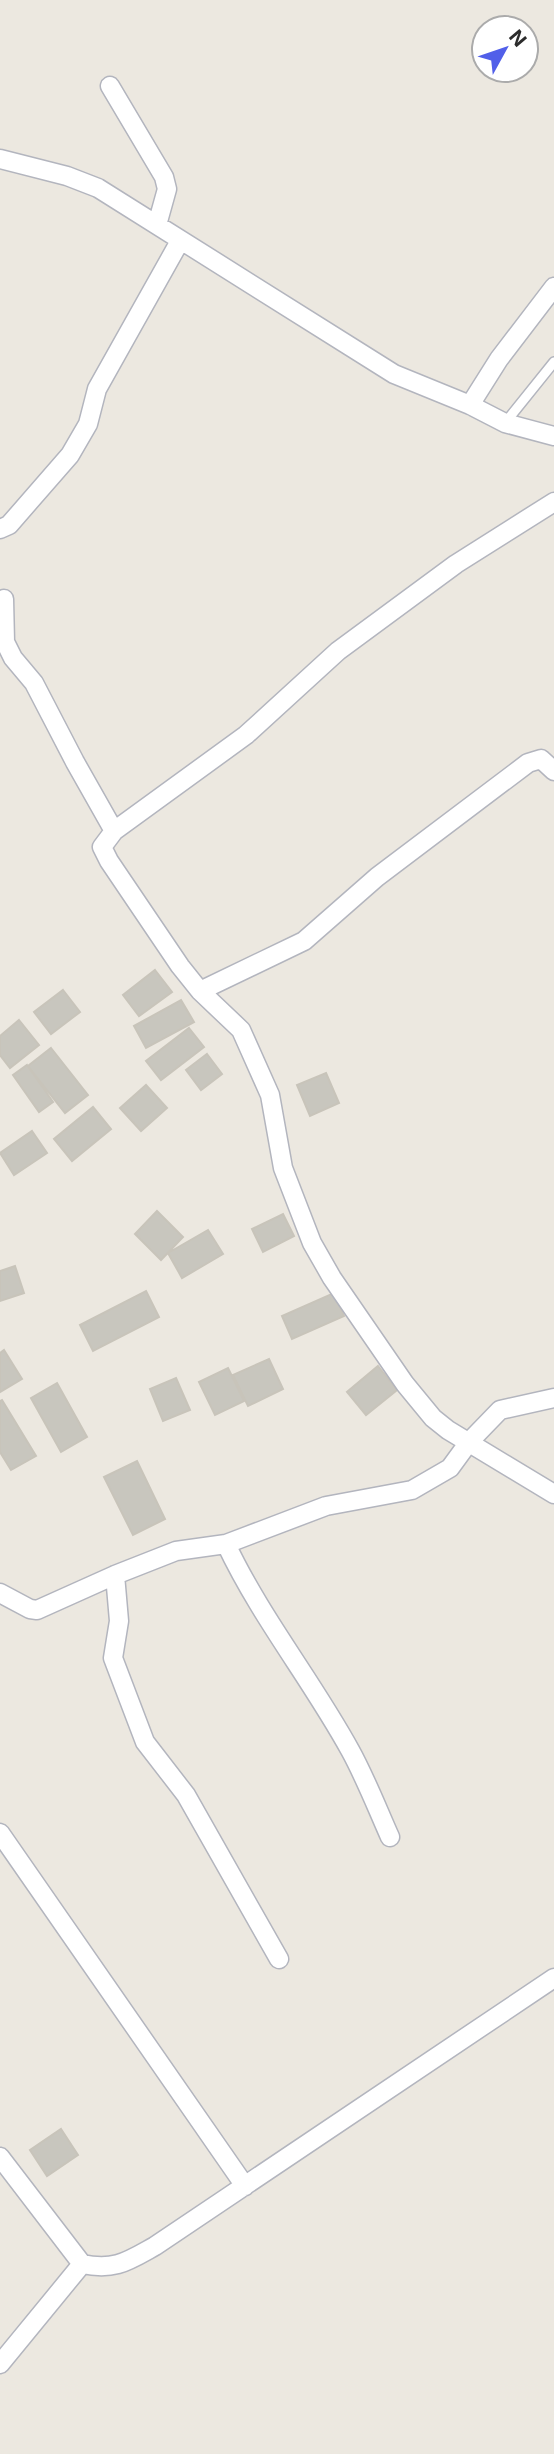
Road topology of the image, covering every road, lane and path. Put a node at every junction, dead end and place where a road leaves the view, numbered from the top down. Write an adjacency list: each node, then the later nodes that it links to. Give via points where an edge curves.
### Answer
1 (110, 86): 3 (street, via 164,177 167,189)
2 (0, 159): 3 (street, via 98,188)
3 (157, 225): 4 (street)
4 (180, 241): 7 (street, via 394,374); 11 (street, via 97,389 88,424 70,455 9,526)
5 (554, 287): 7 (street)
6 (554, 362): 8 (lane)
7 (470, 405): 8 (street)
8 (505, 423): 9 (street)
9 (554, 436)
10 (554, 502): 14 (street, via 456,564 338,651 246,735)
11 (0, 529)
12 (4, 599): 14 (street, via 5,642 34,683)
13 (554, 771): 15 (street, via 541,759 528,763 377,877 304,941)
14 (114, 831): 15 (street, via 102,847 109,861)
15 (200, 992): 17 (street, via 241,1030 270,1095 283,1168 295,1201 332,1278 433,1418)
16 (554, 1398): 17 (street, via 500,1410)
17 (469, 1442): 18 (street); 19 (street, via 450,1468 412,1490 326,1506)
18 (554, 1494)
19 (226, 1544): 20 (street, via 176,1551); 23 (street, via 280,1641 351,1751)
20 (115, 1575): 21 (street, via 37,1610); 24 (street, via 119,1620 113,1658 145,1742 186,1795)
21 (0, 1593)
22 (0, 1833): 27 (street)
23 (390, 1837)
24 (279, 1959)
25 (554, 1978): 27 (street)
26 (0, 2157): 28 (street)
27 (245, 2186): 28 (street, via 120,2265 99,2268)
28 (82, 2264): 29 (street)
29 (0, 2364)

